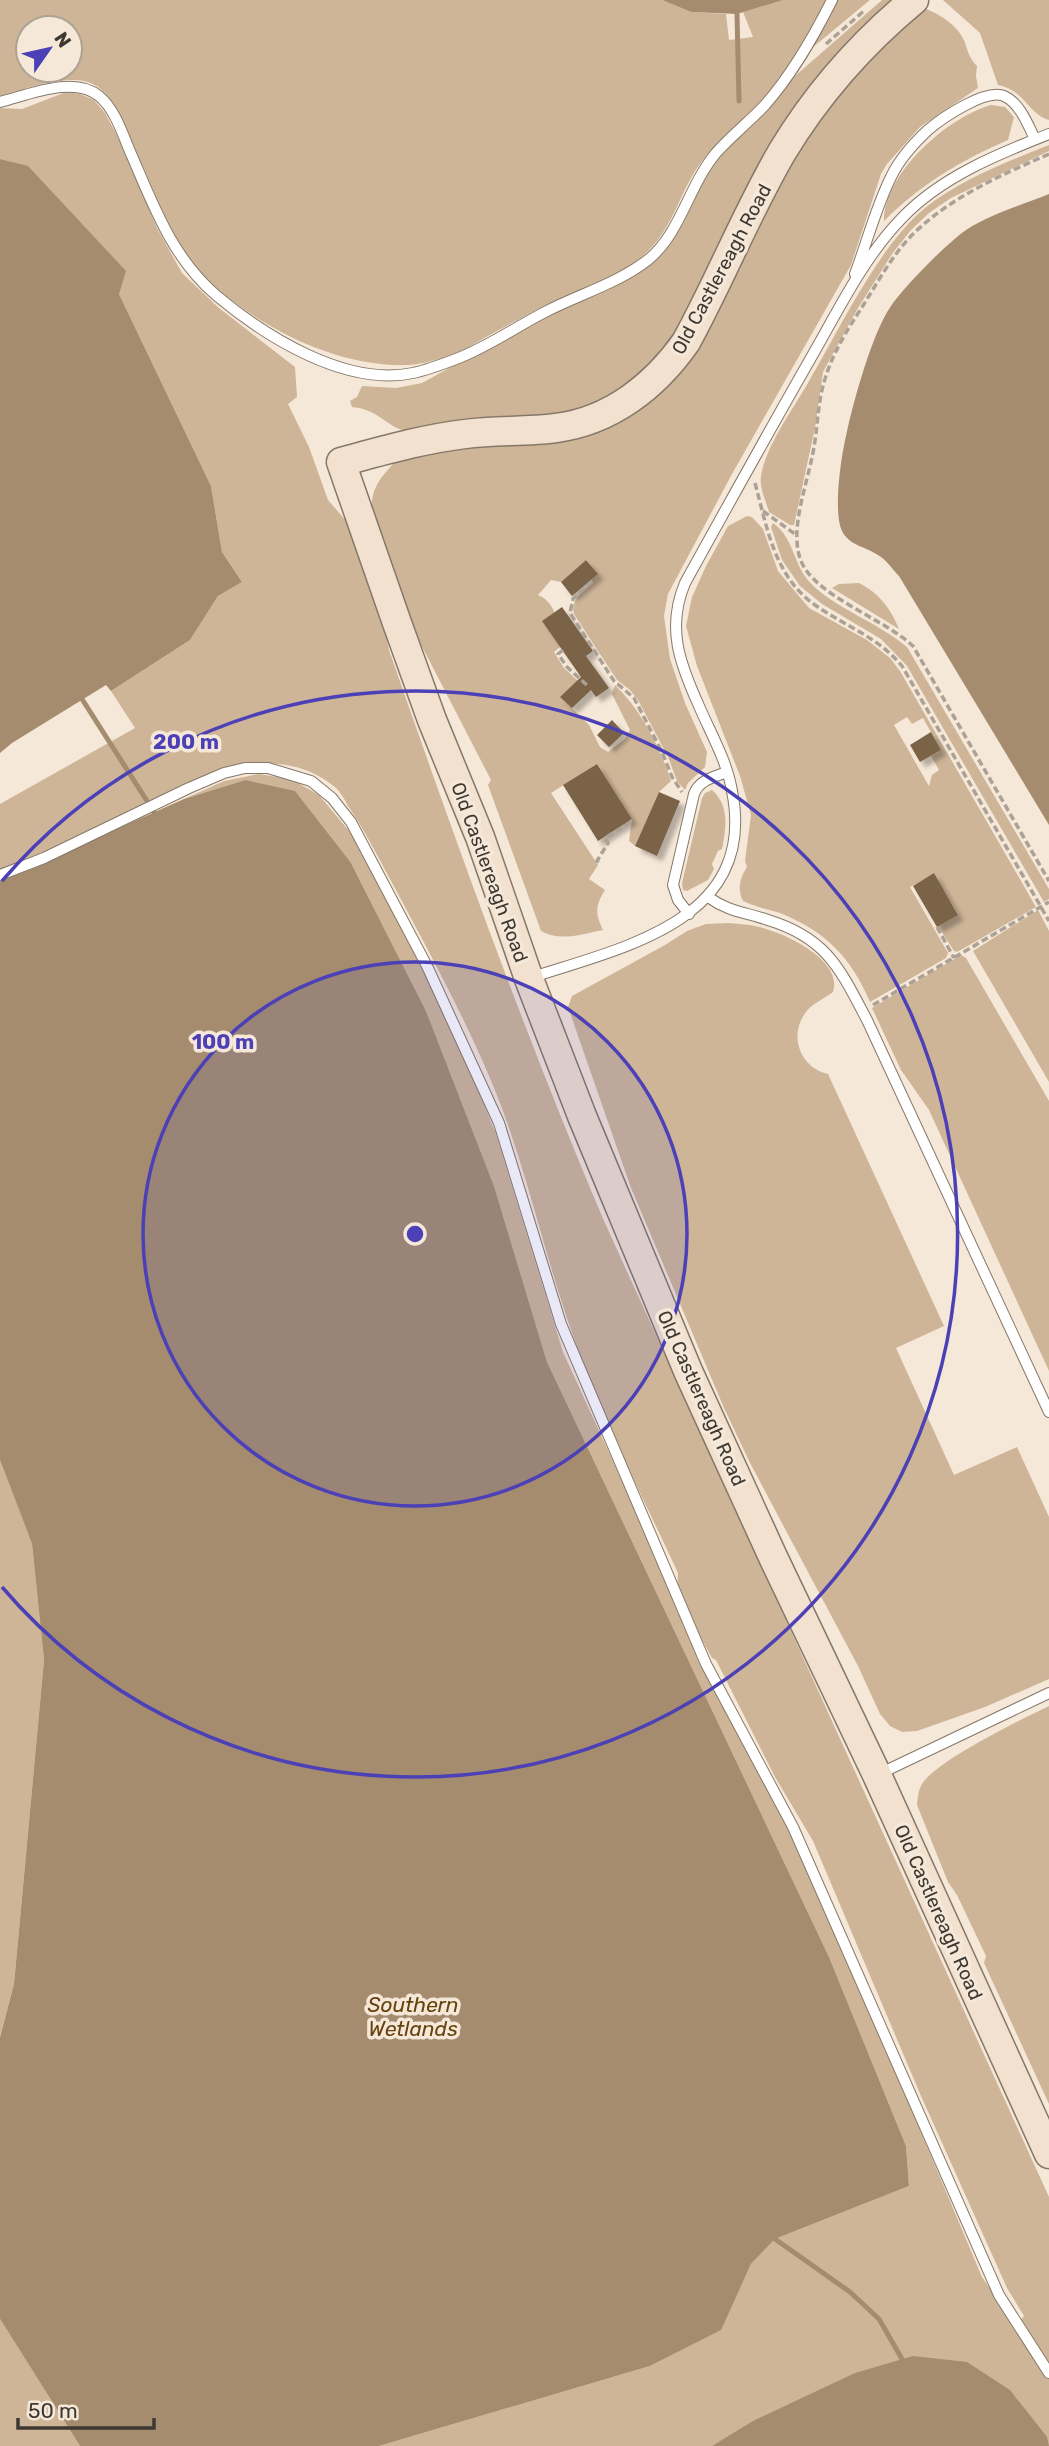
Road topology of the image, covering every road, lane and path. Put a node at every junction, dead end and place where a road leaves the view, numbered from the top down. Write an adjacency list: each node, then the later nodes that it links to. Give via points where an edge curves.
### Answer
1 (832, 0): 5 (lane, via 795,69 715,154 666,239 649,258 459,358 411,373 375,375 331,365 262,330 216,295 169,239 117,122 99,96 88,90 61,88)
2 (914, 0): 29 (street, Old Castlereagh Road, via 843,68 804,119 770,175 686,342 642,391 605,414 574,424 464,434 341,462)
3 (867, 9): 4 (path)
4 (826, 43)
5 (0, 102)
6 (1049, 134): 7 (lane)
7 (1035, 139): 9 (lane, via 967,171 917,205 890,231); 9 (lane, via 1020,110 1002,94 982,97 928,130 891,177)
8 (1049, 154): 12 (path, via 942,208 889,264 824,381)
9 (850, 290): 10 (lane)
10 (751, 464): 11 (path); 16 (lane, via 685,583 675,615 686,673)
11 (763, 512): 12 (path); 24 (path, via 776,556 795,587 816,606 883,646 902,666)
12 (795, 534): 21 (path, via 807,573 835,597 913,646)
13 (593, 581): 17 (path, via 573,599 573,619 614,681 634,698)
14 (563, 650): 15 (path, via 558,654 567,667)
15 (589, 687)
16 (727, 772): 22 (lane, via 735,806 734,840 726,870); 25 (lane, via 702,782 694,794 673,885)
17 (684, 794)
18 (631, 822): 19 (path, via 605,838 608,843)
19 (599, 862)
20 (0, 875): 35 (lane, via 189,788 245,768 268,768 311,781 351,822 427,966 499,1122 561,1324 706,1664 793,1827 999,2295)
21 (1049, 881)
22 (708, 897): 25 (lane); 30 (lane, via 726,909 789,927 816,943 832,958)
23 (1049, 902): 24 (path)
24 (1041, 906): 26 (path); 28 (path)
25 (689, 914): 29 (lane, via 637,942)
26 (1049, 921)
27 (937, 927): 28 (path)
28 (954, 958): 30 (path)
29 (529, 979): 33 (street, Old Castlereagh Road, via 688,1371)
30 (862, 1011): 31 (lane)
31 (1049, 1412)
32 (1049, 1693): 33 (lane)
33 (877, 1775): 34 (street, Old Castlereagh Road)
34 (1049, 2154)
35 (1049, 2372)

